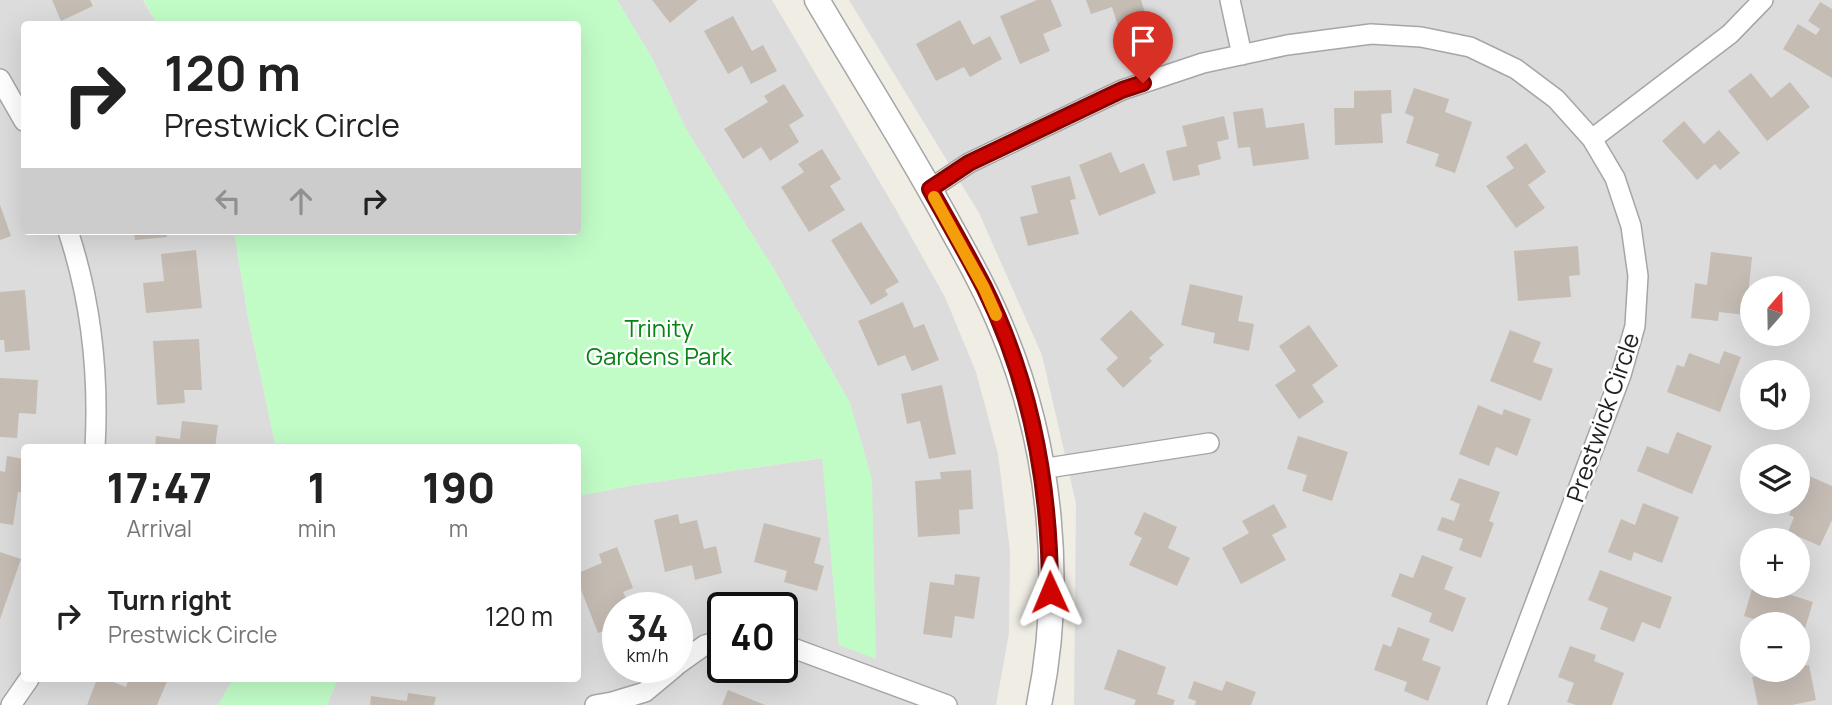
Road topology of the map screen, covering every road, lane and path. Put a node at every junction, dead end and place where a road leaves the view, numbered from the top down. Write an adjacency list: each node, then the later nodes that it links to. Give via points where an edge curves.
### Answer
1 (817, 0): 8 (street)
2 (1230, 0): 4 (street)
3 (1763, 0): 7 (street, via 1730,34)
4 (1242, 55): 7 (street, Prestwick Circle, via 1371,34 1421,37 1470,47 1516,69 1556,99); 8 (street, Prestwick Circle, via 1122,90 969,163)
5 (0, 79): 6 (street)
6 (21, 116)
7 (1592, 139): 21 (street, Prestwick Circle, via 1615,178 1631,226 1638,276 1635,326 1621,375)
8 (930, 189): 12 (street, via 1005,334 1024,387)
9 (69, 235): 11 (street, via 94,363)
10 (1209, 443): 12 (street)
11 (95, 444)
12 (1041, 468): 20 (street, via 1050,612)
13 (798, 650): 19 (street)
14 (27, 682): 17 (street)
15 (660, 683): 16 (street)
16 (646, 698): 18 (street)
17 (11, 705)
18 (595, 705)
19 (947, 705)
20 (1039, 705)
21 (1497, 705)

